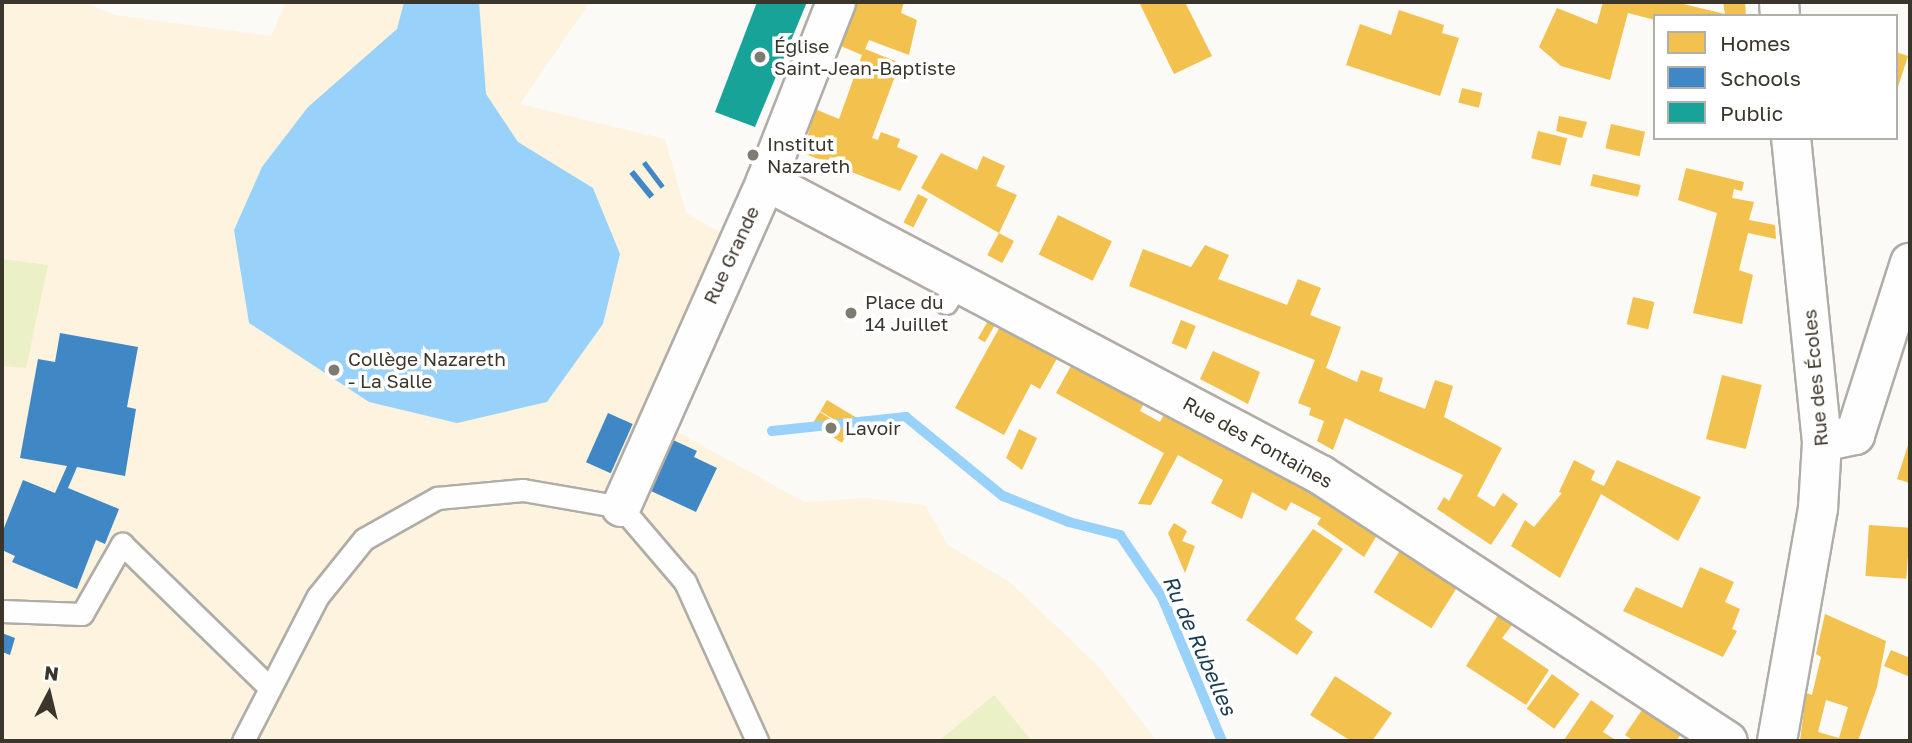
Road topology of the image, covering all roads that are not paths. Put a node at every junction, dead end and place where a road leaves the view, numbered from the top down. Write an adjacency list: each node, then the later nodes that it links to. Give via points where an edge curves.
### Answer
1 (836, 2): 3 (street, Rue Grande)
2 (1791, 140): 5 (street, Rue des Écoles)
3 (766, 181): 6 (street, Rue Grande, via 749,249); 11 (street, Rue des Fontaines, via 951,293 1321,475)
4 (1910, 263): 5 (street, via 1855,435)
5 (1822, 442): 12 (street, Rue des Écoles, via 1818,508)
6 (621, 507): 8 (lane, via 523,491 437,498 364,539 318,596); 10 (lane, via 685,582)
7 (2, 611): 8 (lane, via 82,614 122,544)
8 (269, 687): 9 (lane)
9 (243, 741)
10 (757, 741)
11 (1728, 741)
12 (1777, 741)

